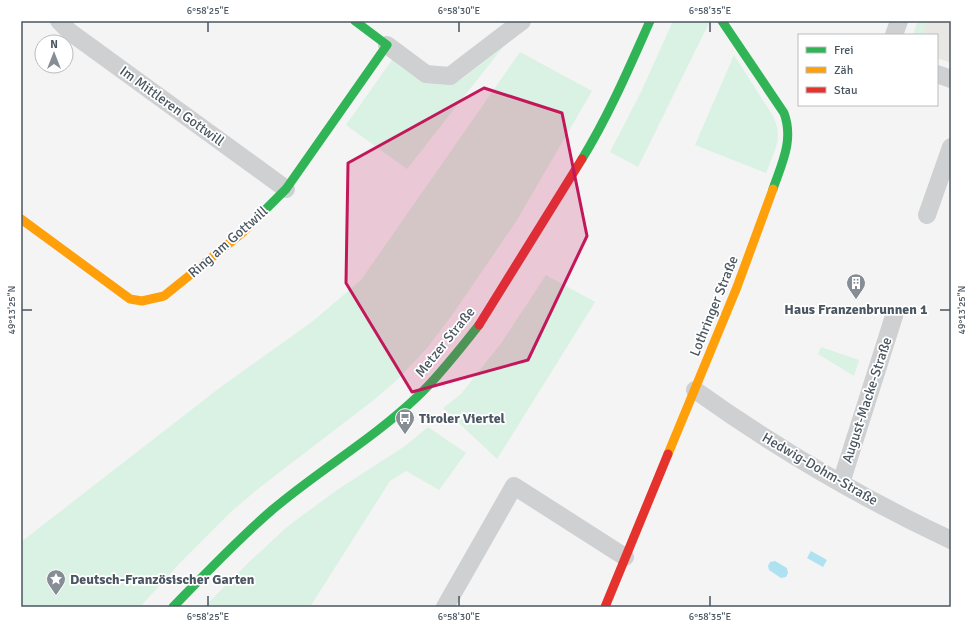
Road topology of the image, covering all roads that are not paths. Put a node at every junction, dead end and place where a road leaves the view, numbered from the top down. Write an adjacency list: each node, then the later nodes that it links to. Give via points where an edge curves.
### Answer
1 (59, 21): 12 (street, Im Mittleren Gottwill, via 70,32)
2 (355, 21): 8 (street)
3 (522, 21): 8 (street, via 450,76 426,74)
4 (650, 21): 20 (street, Metzer Straße, via 591,145 482,321 440,374 387,423 267,514)
5 (722, 21): 16 (street, Lothringer Straße, via 784,113 788,124 788,137 760,225)
6 (899, 21): 7 (street)
7 (894, 34)
8 (387, 45): 12 (street, Ring am Gottwill)
9 (938, 74): 10 (street)
10 (951, 79)
11 (951, 147): 13 (street)
12 (286, 189): 14 (street, Ring am Gottwill, via 242,233 164,296 142,301 130,299)
13 (927, 215)
14 (21, 219)
15 (894, 316): 17 (street, August-Macke-Straße)
16 (695, 390): 17 (street, Hedwig-Dohm-Straße, via 760,434); 19 (street, Lothringer Straße)
17 (841, 483): 18 (street, Hedwig-Dohm-Straße)
18 (951, 540)
19 (625, 557): 21 (street, via 514,486); 22 (street, Lothringer Straße)
20 (173, 607)
21 (445, 607)
22 (605, 607)

